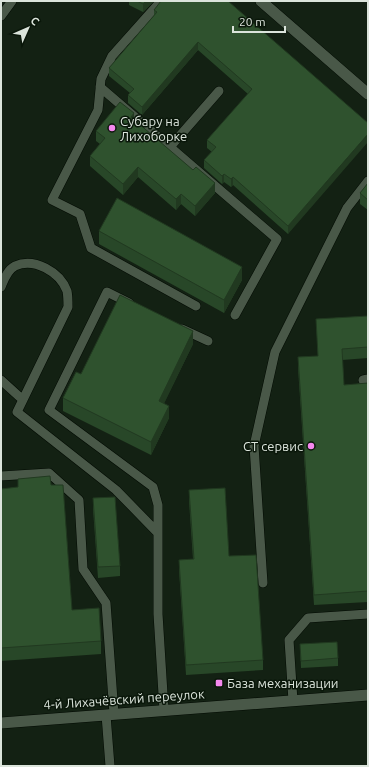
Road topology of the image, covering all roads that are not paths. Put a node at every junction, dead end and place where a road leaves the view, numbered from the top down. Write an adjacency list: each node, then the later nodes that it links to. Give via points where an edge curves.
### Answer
1 (12, 1): 4 (lane)
2 (160, 1): 5 (lane, via 112,56)
3 (261, 1): 7 (street)
4 (1, 16)
5 (100, 87): 8 (lane); 11 (lane, via 98,110 52,200 80,214 91,248)
6 (219, 91): 8 (lane)
7 (368, 94)
8 (170, 147): 13 (lane, via 277,239)
9 (368, 181): 20 (lane, via 347,208 275,352 254,446)
10 (1, 287): 17 (lane, via 7,273 14,266 29,263 45,267 59,278 67,292 68,307)
11 (196, 306)
12 (140, 308): 19 (lane, via 106,292 49,410 153,487 158,505)
13 (235, 315)
14 (174, 325): 15 (lane)
15 (208, 341)
16 (1, 380): 17 (lane)
17 (23, 400): 19 (lane, via 17,412 116,490)
18 (1, 476): 25 (lane, via 48,473 79,500 83,569 106,603)
19 (158, 532): 24 (lane, via 158,614)
20 (263, 583)
21 (368, 614): 23 (lane, via 308,618 289,640)
22 (368, 695): 23 (street, 4-й Лихачёвский переулок)
23 (293, 701): 24 (street, 4-й Лихачёвский переулок)
24 (164, 710): 25 (street, 4-й Лихачёвский переулок)
25 (110, 715): 26 (street, 4-й Лихачёвский переулок); 27 (lane)
26 (1, 723)
27 (110, 766)

